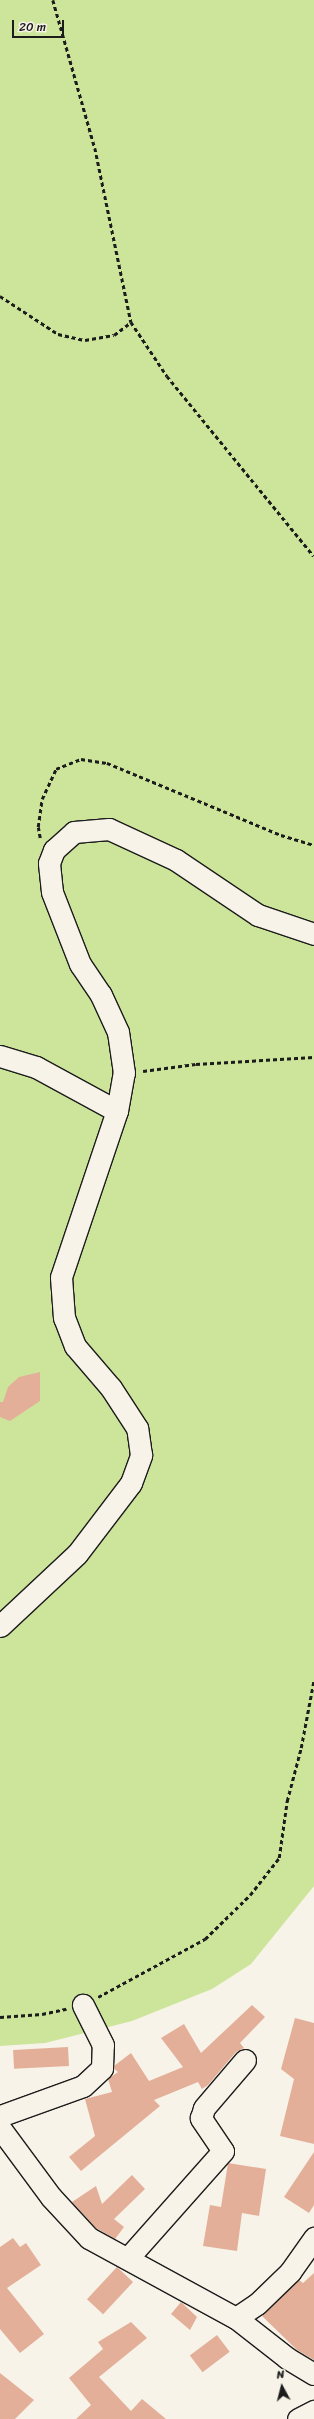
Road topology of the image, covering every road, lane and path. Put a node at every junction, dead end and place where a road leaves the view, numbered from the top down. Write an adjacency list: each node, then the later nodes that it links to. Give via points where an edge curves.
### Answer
1 (53, 0): 3 (path, via 95,148)
2 (0, 296): 3 (path, via 58,334 85,340 114,335)
3 (132, 322): 4 (path, via 167,376)
4 (314, 556)
5 (314, 845): 6 (path, via 107,763 81,759 56,769 42,799 38,827)
6 (49, 863): 7 (street, via 54,850 74,832 109,829 176,860 258,915); 10 (street, via 52,892 66,930 80,964 101,995 118,1032)
7 (314, 934)
8 (0, 1056): 11 (street, via 36,1067)
9 (314, 1057): 10 (path, via 196,1064)
10 (124, 1073): 11 (street)
11 (117, 1111): 12 (street, via 61,1277 64,1318 75,1346 111,1388 137,1428 141,1455 131,1483 77,1554)
12 (0, 1626)
13 (314, 1679): 14 (path, via 301,1748 287,1801 279,1858 250,1895 205,1940)
14 (83, 2005): 15 (path, via 42,2014); 17 (street, via 103,2045 102,2068 83,2086)
15 (0, 2017)
16 (245, 2060): 20 (street, via 204,2108 201,2118 223,2151)
17 (0, 2116)
18 (0, 2128): 20 (street, via 68,2218 89,2238)
19 (314, 2238): 21 (street, via 290,2272 257,2304)
20 (128, 2258): 21 (street, via 175,2287)
21 (236, 2318): 22 (street, via 287,2358)
22 (314, 2374)
23 (314, 2411): 24 (street)
24 (298, 2419)

